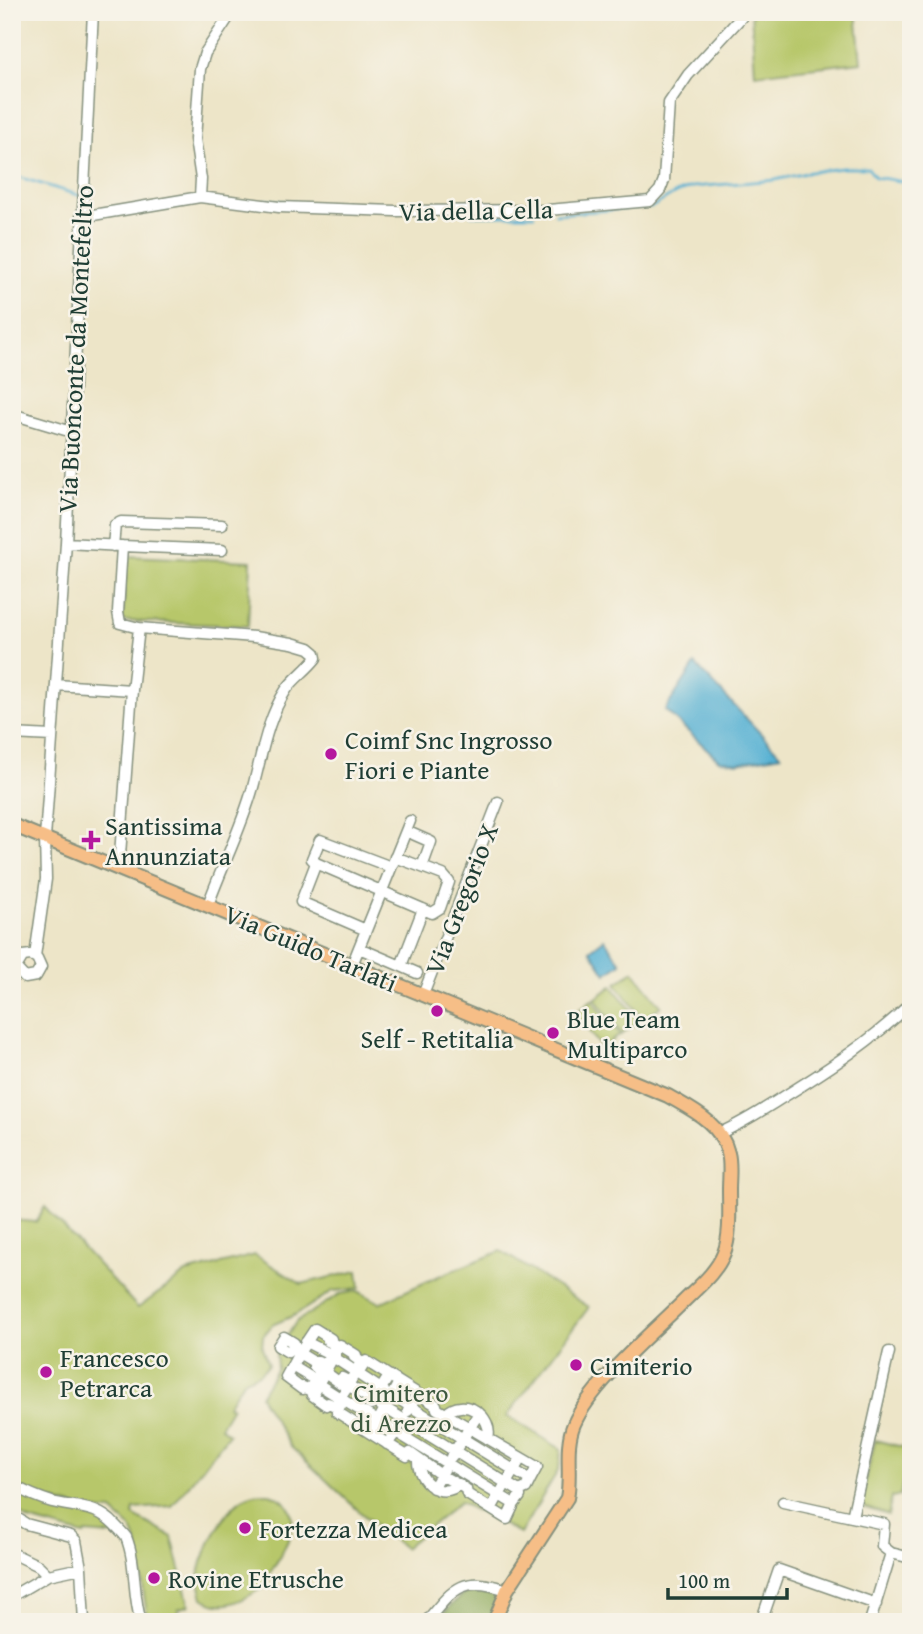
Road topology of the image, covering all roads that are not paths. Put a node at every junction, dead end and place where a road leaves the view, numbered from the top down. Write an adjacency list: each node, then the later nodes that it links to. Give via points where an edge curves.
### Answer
1 (93, 12): 5 (street, Via Buonconte da Montefeltro)
2 (232, 12): 4 (street, via 200,69 195,139)
3 (746, 12): 4 (street, Via della Cella, via 688,75 669,103 664,180 650,201 535,211 396,211 279,207)
4 (200, 197): 5 (street, Via della Cella)
5 (81, 217): 7 (street, Via Buonconte da Montefeltro)
6 (12, 414): 7 (street)
7 (72, 432): 9 (street, Via Buonconte da Montefeltro)
8 (222, 525): 10 (street, via 121,522 115,526)
9 (66, 543): 10 (street); 13 (street, Via Buonconte da Montefeltro)
10 (117, 546): 11 (street); 12 (street, via 120,623)
11 (222, 550)
12 (139, 628): 14 (street); 27 (street, via 254,637 292,643 315,653 304,674 285,692 266,733 252,788)
13 (56, 685): 14 (street); 16 (street, Via Buonconte da Montefeltro)
14 (132, 690): 25 (street)
15 (12, 734): 16 (street)
16 (52, 736): 21 (street, Via Buonconte da Montefeltro)
17 (498, 802): 36 (street, Via Gregorio X)
18 (410, 821): 20 (street)
19 (12, 825): 21 (main road, Via Guido Tarlati)
20 (405, 831): 22 (street); 24 (street, via 431,842)
21 (46, 838): 25 (main road, Via Guido Tarlati); 31 (street, Via Buonconte da Montefeltro, via 46,878)
22 (393, 862): 23 (street, via 320,841 312,859); 24 (street); 26 (street)
23 (316, 863): 26 (street); 29 (street, via 301,902)
24 (422, 867): 28 (street, via 449,882 440,908 432,913)
25 (119, 869): 27 (main road, Via Guido Tarlati)
26 (381, 892): 28 (street); 29 (street)
27 (208, 905): 33 (main road, Via Guido Tarlati)
28 (423, 909): 34 (street)
29 (366, 930): 30 (street)
30 (359, 948): 33 (street); 34 (street)
31 (35, 956): 32 (street, via 23,956); 32 (street, via 41,967 33,978 22,976)
32 (14, 965)
33 (352, 965): 36 (main road, Via Guido Tarlati)
34 (401, 966): 35 (street)
35 (417, 974)
36 (424, 995): 38 (main road, Via Guido Tarlati)
37 (911, 1003): 42 (street, via 870,1040 820,1075)
38 (458, 1009): 39 (main road, Via Guido Tarlati); 40 (main road, via 496,1018)
39 (492, 1024): 40 (main road); 41 (main road, Via Guido Tarlati)
40 (544, 1038): 41 (main road)
41 (609, 1072): 42 (main road, via 702,1115)
42 (720, 1133): 104 (main road, via 729,1154 724,1253 707,1279 586,1404 574,1426 569,1450 567,1498)
43 (306, 1342): 44 (street); 46 (street); 46 (street, via 314,1329 336,1345)
44 (296, 1350): 47 (street); 52 (street, via 286,1377 302,1390)
45 (889, 1352): 98 (street)
46 (332, 1356): 47 (street, via 324,1365); 48 (street); 49 (street, via 340,1345 356,1354 361,1362)
47 (315, 1363): 52 (street, via 320,1371)
48 (325, 1372): 51 (street); 52 (street)
49 (357, 1373): 50 (street, via 366,1362); 51 (street, via 350,1382); 54 (street); 55 (street)
50 (389, 1376): 53 (street); 55 (street)
51 (340, 1381): 58 (street, via 347,1388)
52 (316, 1382): 58 (street, via 312,1395 326,1405 335,1406)
53 (399, 1382): 56 (street); 57 (street)
54 (351, 1387): 58 (street); 59 (street)
55 (381, 1389): 57 (street); 59 (street)
56 (417, 1393): 60 (street); 64 (street)
57 (392, 1395): 60 (street); 61 (street)
58 (342, 1399): 63 (street); 68 (street, via 337,1412)
59 (373, 1401): 61 (street); 63 (street)
60 (410, 1406): 65 (street); 67 (street)
61 (385, 1408): 65 (street); 66 (street)
62 (479, 1413): 64 (street, via 461,1406); 69 (street); 75 (street)
63 (367, 1414): 66 (street); 68 (street)
64 (445, 1414): 67 (street); 69 (street)
65 (403, 1419): 71 (street); 73 (street)
66 (378, 1420): 71 (street); 72 (street)
67 (438, 1424): 70 (street); 73 (street)
68 (359, 1426): 72 (street)
69 (469, 1428): 74 (street); 75 (street)
70 (448, 1430): 73 (street); 74 (street)
71 (396, 1432): 76 (street); 77 (street)
72 (370, 1433): 76 (street)
73 (435, 1439): 77 (street); 78 (street)
74 (463, 1439): 78 (street); 79 (street)
75 (490, 1440): 79 (street); 80 (street)
76 (387, 1444): 81 (street)
77 (428, 1451): 81 (street); 82 (street)
78 (455, 1451): 82 (street); 83 (street)
79 (487, 1454): 83 (street); 84 (street)
80 (522, 1458): 84 (street); 87 (street, via 537,1467)
81 (418, 1459): 85 (street); 91 (street, via 419,1474)
82 (448, 1463): 85 (street); 86 (street)
83 (480, 1467): 86 (street); 88 (street)
84 (514, 1471): 87 (street); 88 (street)
85 (441, 1475): 90 (street); 91 (street)
86 (473, 1479): 90 (street); 93 (street)
87 (530, 1480): 92 (street)
88 (506, 1483): 92 (street); 93 (street)
89 (12, 1485): 108 (street, via 54,1503 87,1507 109,1518 125,1535)
90 (463, 1487): 91 (street); 96 (street)
91 (433, 1488)
92 (519, 1491): 95 (street)
93 (499, 1495): 95 (street); 96 (street)
94 (783, 1502): 98 (street)
95 (514, 1504): 96 (street, via 508,1519)
96 (491, 1509)
97 (12, 1515): 102 (street, via 26,1524 71,1536)
98 (852, 1517): 99 (street, via 884,1524 882,1546)
99 (891, 1552): 101 (street); 106 (street)
100 (12, 1553): 103 (street, via 40,1566)
101 (911, 1558)
102 (81, 1568): 103 (street); 107 (street)
103 (48, 1575): 105 (street)
104 (507, 1590): 109 (street, via 486,1583 468,1584 446,1597); 110 (main road)
105 (12, 1596)
106 (876, 1604): 111 (street, via 779,1570); 112 (street)
107 (83, 1622)
108 (141, 1622)
109 (426, 1622)
110 (494, 1622)
111 (762, 1622)
112 (870, 1622)

